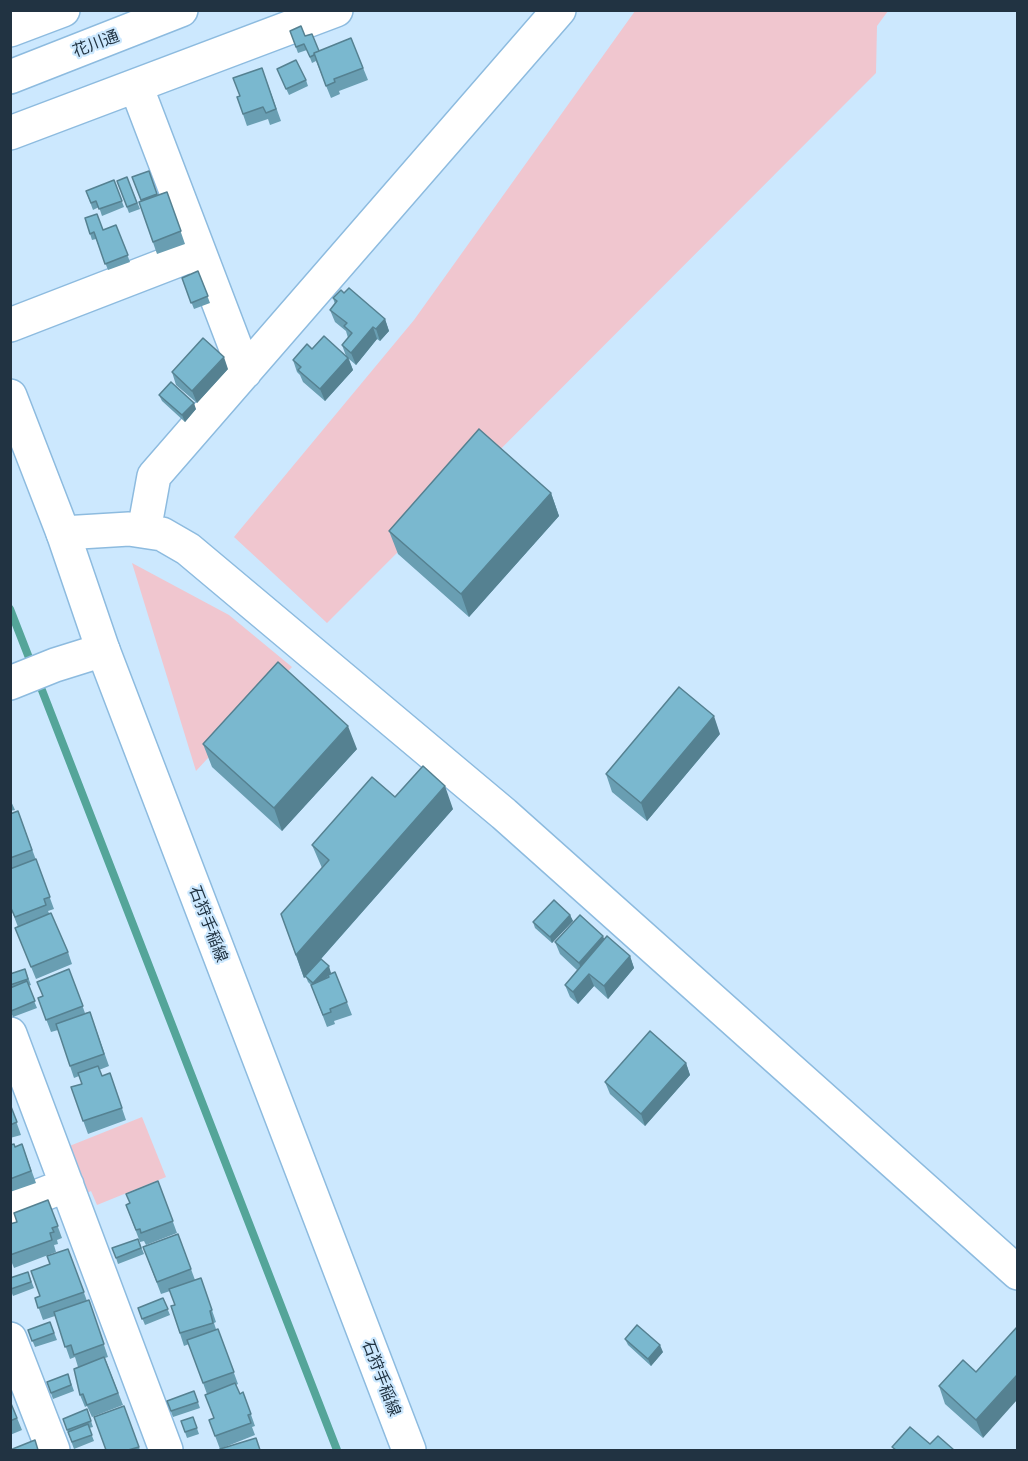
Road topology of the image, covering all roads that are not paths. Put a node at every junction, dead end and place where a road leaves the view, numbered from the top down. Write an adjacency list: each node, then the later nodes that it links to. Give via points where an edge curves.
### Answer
1 (63, 10): 5 (street)
2 (181, 10): 6 (street, 花川通)
3 (336, 10): 7 (street)
4 (559, 10): 11 (street)
5 (10, 30)
6 (10, 77)
7 (136, 86): 8 (street); 9 (street)
8 (10, 134)
9 (200, 252): 10 (street); 11 (street)
10 (10, 325)
11 (245, 372): 13 (street, via 154,476)
12 (10, 396): 14 (street, 石狩手稲線)
13 (144, 531): 14 (street); 20 (street, via 162,534 188,549 495,806)
14 (63, 532): 15 (street, 石狩手稲線)
15 (103, 650): 16 (street); 24 (street, 石狩手稲線)
16 (14, 681)
17 (10, 1034): 18 (street)
18 (67, 1185): 19 (street); 23 (street)
19 (10, 1207)
20 (1017, 1273)
21 (10, 1339): 22 (street)
22 (53, 1450)
23 (166, 1450)
24 (409, 1450)

